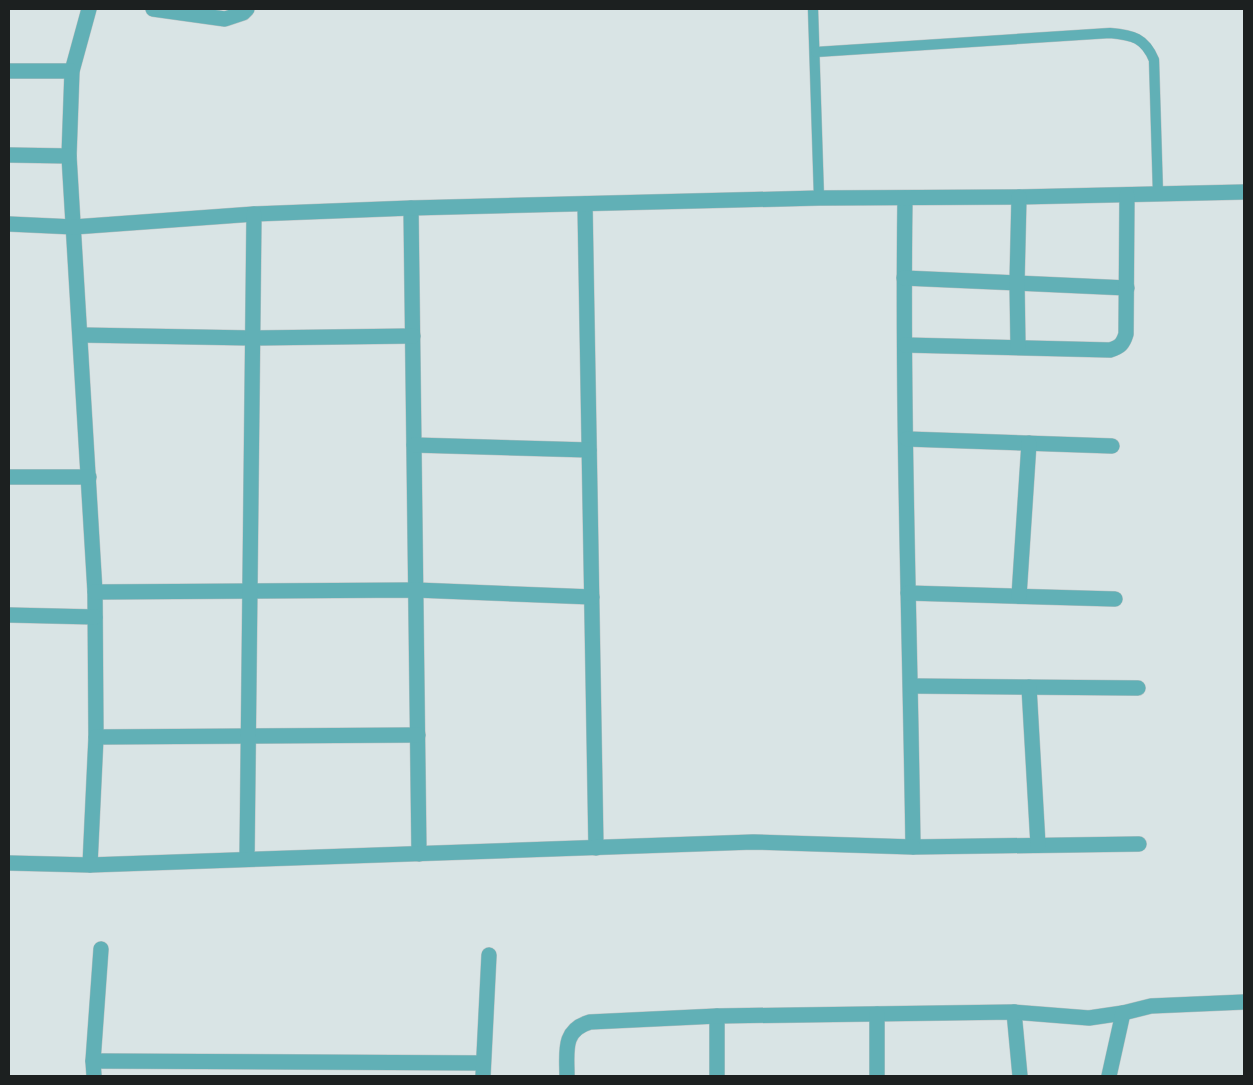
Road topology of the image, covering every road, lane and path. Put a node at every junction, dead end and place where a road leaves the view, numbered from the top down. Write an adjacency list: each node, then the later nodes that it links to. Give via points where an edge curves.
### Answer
1 (89, 9): 6 (street)
2 (153, 9): 3 (street, via 225,18)
3 (247, 9)
4 (813, 9): 5 (lane)
5 (816, 52): 11 (lane, via 1127,34 1149,48 1154,60); 14 (lane)
6 (72, 70): 7 (street); 9 (street)
7 (9, 71)
8 (9, 155): 9 (street)
9 (69, 156): 20 (street)
10 (1244, 192): 11 (street)
11 (1158, 194): 12 (street)
12 (1127, 195): 13 (street); 23 (street)
13 (1019, 197): 15 (street); 22 (street)
14 (820, 198): 15 (street); 16 (street)
15 (905, 198): 21 (street)
16 (585, 204): 17 (street); 33 (street)
17 (411, 208): 18 (street); 25 (street)
18 (254, 214): 20 (street); 26 (street)
19 (9, 224): 20 (street)
20 (74, 227): 24 (street)
21 (904, 278): 22 (street); 27 (street)
22 (1017, 282): 23 (street); 28 (street)
23 (1127, 288): 28 (street, via 1126,334 1118,348)
24 (81, 335): 26 (street); 35 (street)
25 (413, 336): 26 (street); 31 (street)
26 (252, 338): 37 (street)
27 (905, 345): 28 (street); 29 (street)
28 (1018, 347)
29 (907, 439): 30 (street); 39 (street)
30 (1029, 443): 32 (street); 40 (street)
31 (414, 445): 33 (street); 36 (street)
32 (1112, 446)
33 (589, 450): 41 (street)
34 (9, 477): 35 (street)
35 (89, 477): 38 (street)
36 (416, 590): 37 (street); 41 (street); 48 (street)
37 (250, 591): 38 (street); 49 (street)
38 (96, 592): 44 (street)
39 (908, 593): 40 (street); 45 (street)
40 (1019, 596): 42 (street)
41 (592, 597): 54 (street)
42 (1115, 599)
43 (9, 615): 44 (street)
44 (95, 617): 50 (street)
45 (911, 686): 46 (street); 53 (street)
46 (1029, 687): 47 (street); 52 (street)
47 (1138, 688)
48 (418, 735): 49 (street); 55 (street)
49 (249, 736): 50 (street); 56 (street)
50 (96, 737): 58 (street)
51 (1139, 844): 52 (street)
52 (1038, 845): 53 (street)
53 (913, 847): 54 (street, via 754,842)
54 (596, 848): 55 (street)
55 (419, 854): 56 (street)
56 (248, 860): 58 (street)
57 (9, 863): 58 (street)
58 (90, 865)
59 (101, 949): 66 (street)
60 (489, 955): 69 (street)
61 (1244, 1002): 63 (street, via 1151,1006)
62 (1014, 1012): 63 (street, via 1089,1018); 64 (street); 73 (street)
63 (1123, 1013): 74 (street)
64 (877, 1014): 65 (street); 72 (street)
65 (716, 1016): 70 (street, via 579,1025 570,1033); 71 (street)
66 (94, 1069): 67 (street)
67 (282, 1069): 68 (street)
68 (378, 1070): 69 (street)
69 (483, 1070)
70 (567, 1076)
71 (717, 1076)
72 (877, 1076)
73 (1020, 1076)
74 (1109, 1076)

